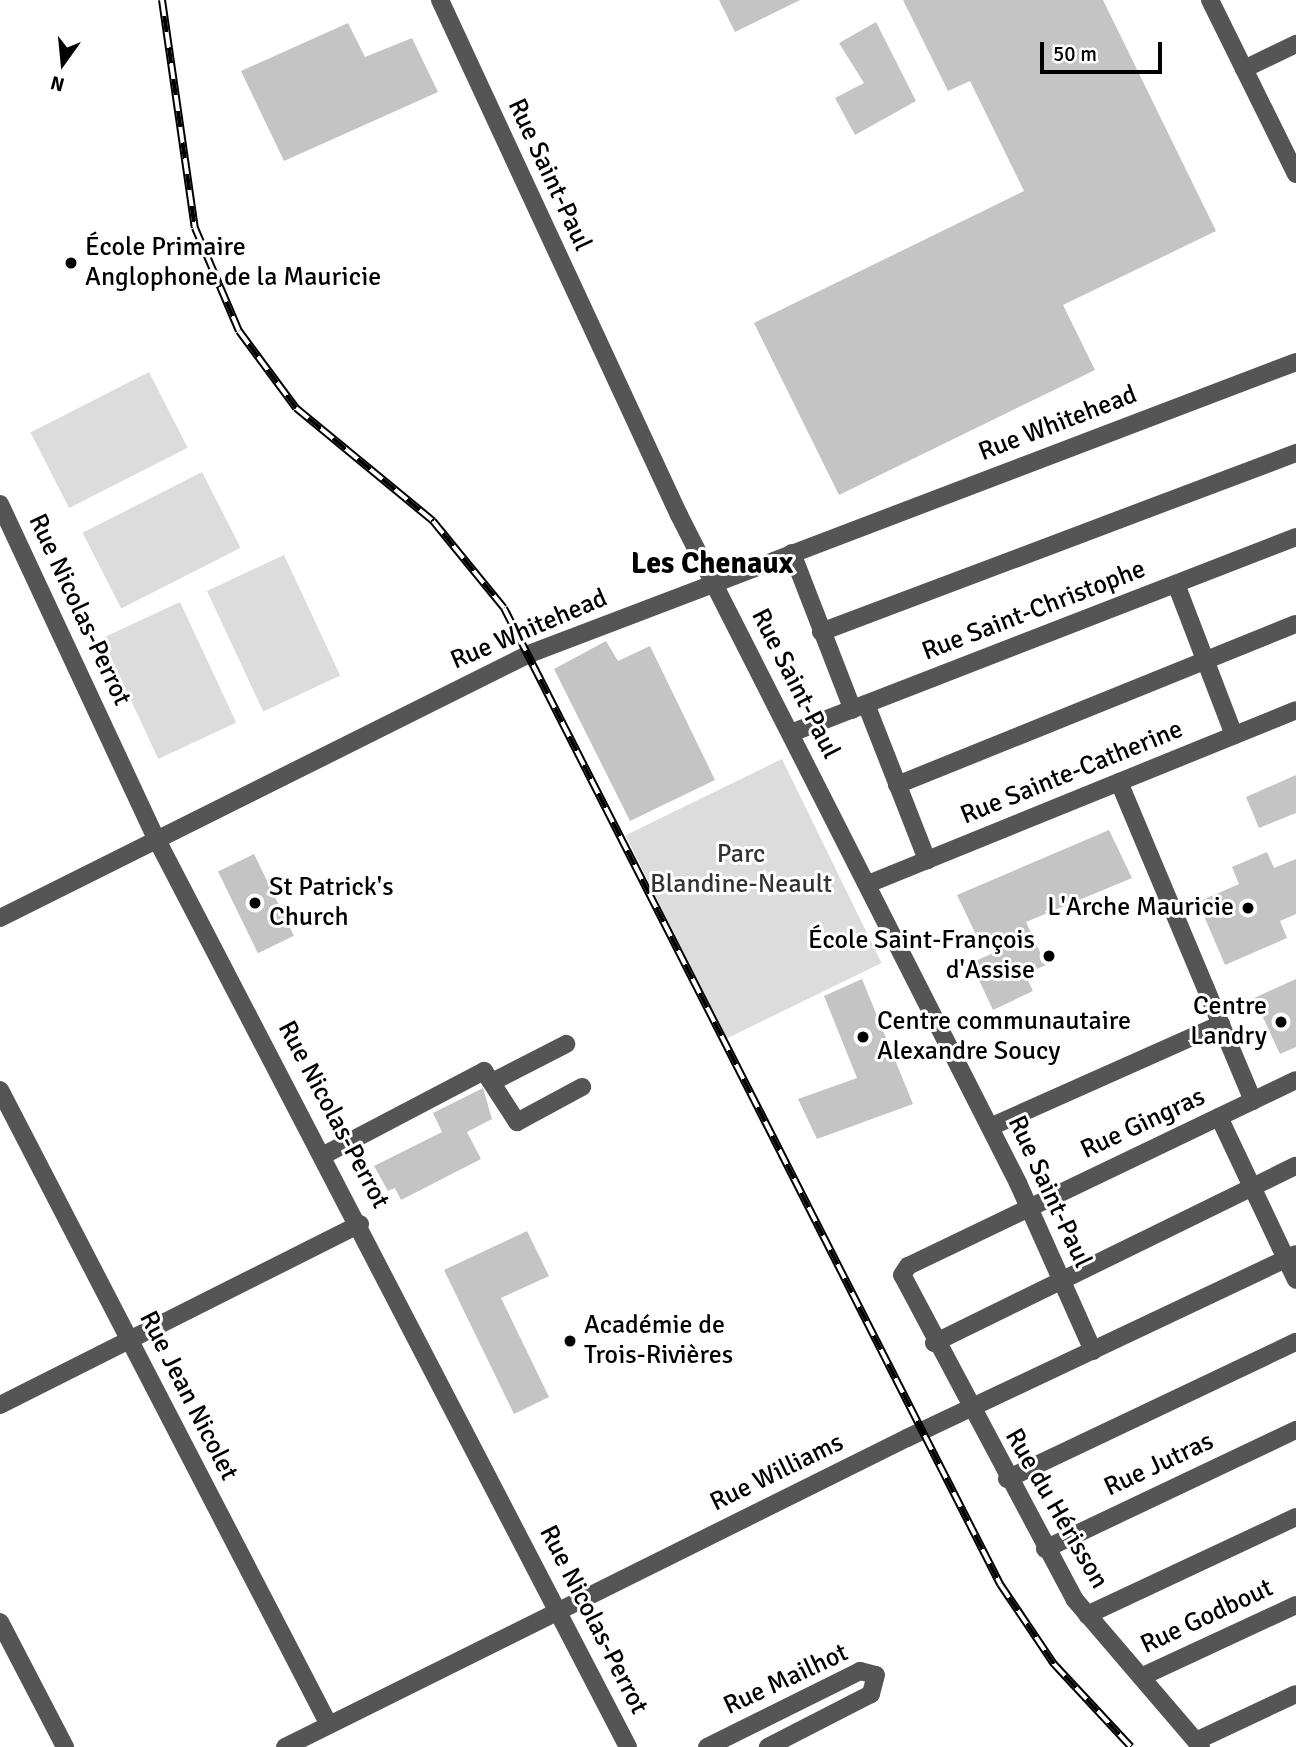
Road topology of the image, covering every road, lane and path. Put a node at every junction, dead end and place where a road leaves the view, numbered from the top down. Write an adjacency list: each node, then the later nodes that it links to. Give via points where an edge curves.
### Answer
1 (440, 0): 11 (street, Rue Saint-Paul)
2 (1210, 0): 4 (street)
3 (1296, 44): 4 (street)
4 (1244, 69): 5 (street)
5 (1296, 174)
6 (1296, 362): 10 (street, Rue Whitehead)
7 (1296, 453): 14 (street)
8 (0, 504): 22 (street, Rue Nicolas-Perrot)
9 (1296, 537): 12 (street, Rue Saint-Christophe)
10 (792, 553): 11 (street, Rue Whitehead); 14 (street)
11 (713, 583): 18 (street, Rue Saint-Paul); 22 (street, Rue Whitehead, via 529,654)
12 (1175, 584): 15 (street); 16 (street, Rue Saint-Christophe)
13 (1296, 624): 15 (street)
14 (821, 632): 16 (street)
15 (1205, 660): 19 (street); 21 (street)
16 (859, 707): 18 (street, Rue Saint-Christophe); 21 (street)
17 (1296, 710): 19 (street, Rue Sainte-Catherine)
18 (791, 733): 24 (street, Rue Saint-Paul)
19 (1234, 735): 20 (street, Rue Sainte-Catherine)
20 (1119, 782): 23 (street, Rue Sainte-Catherine); 26 (street)
21 (897, 785): 23 (street)
22 (157, 840): 25 (street, Rue Whitehead); 35 (street, Rue Nicolas-Perrot)
23 (927, 860): 24 (street, Rue Sainte-Catherine)
24 (868, 884): 34 (street, Rue Saint-Paul)
25 (0, 918)
26 (1221, 1024): 32 (street); 34 (street)
27 (566, 1044): 28 (street)
28 (496, 1080): 30 (street, via 517,1122); 35 (street, via 484,1072)
29 (1296, 1080): 32 (street, Rue Gingras)
30 (582, 1087)
31 (0, 1090): 44 (street, Rue Jean Nicolet)
32 (1253, 1101): 33 (street, Rue Gingras)
33 (1219, 1117): 37 (street); 38 (street, Rue Gingras)
34 (990, 1127): 38 (street, Rue Saint-Paul)
35 (324, 1155): 39 (street, Rue Nicolas-Perrot)
36 (1296, 1166): 37 (street)
37 (1252, 1187): 40 (street); 42 (street)
38 (1028, 1208): 41 (street, Rue Gingras); 42 (street, Rue Saint-Paul)
39 (360, 1224): 44 (street); 55 (street, Rue Nicolas-Perrot)
40 (1291, 1257): 43 (street); 47 (street, Rue Williams)
41 (902, 1275): 46 (street, Rue du Hérisson)
42 (1060, 1280): 46 (street); 47 (street, Rue Saint-Paul)
43 (1296, 1280)
44 (129, 1340): 48 (street); 60 (street, Rue Jean Nicolet)
45 (1296, 1342): 51 (street)
46 (934, 1343): 49 (street, Rue du Hérisson)
47 (1093, 1351): 49 (street, Rue Williams)
48 (0, 1405)
49 (969, 1409): 51 (street, Rue du Hérisson); 55 (street, Rue Williams)
50 (1296, 1430): 53 (street, Rue Jutras)
51 (1007, 1479): 53 (street, Rue du Hérisson)
52 (1296, 1517): 56 (street)
53 (1045, 1549): 56 (street, Rue du Hérisson)
54 (1296, 1605): 58 (street, Rue Godbout)
55 (558, 1611): 60 (street, Rue Williams); 64 (street, Rue Nicolas-Perrot)
56 (1087, 1615): 58 (street, Rue du Hérisson)
57 (0, 1622): 62 (street)
58 (1141, 1677): 61 (street, Rue du Hérisson)
59 (1296, 1694): 61 (street)
60 (329, 1725): 63 (street, Rue Williams)
61 (1198, 1744)
62 (65, 1747)
63 (285, 1747)
64 (628, 1747)
65 (707, 1747): 66 (street, Rue Mailhot, via 860,1671 876,1675 871,1694)
66 (768, 1747)

